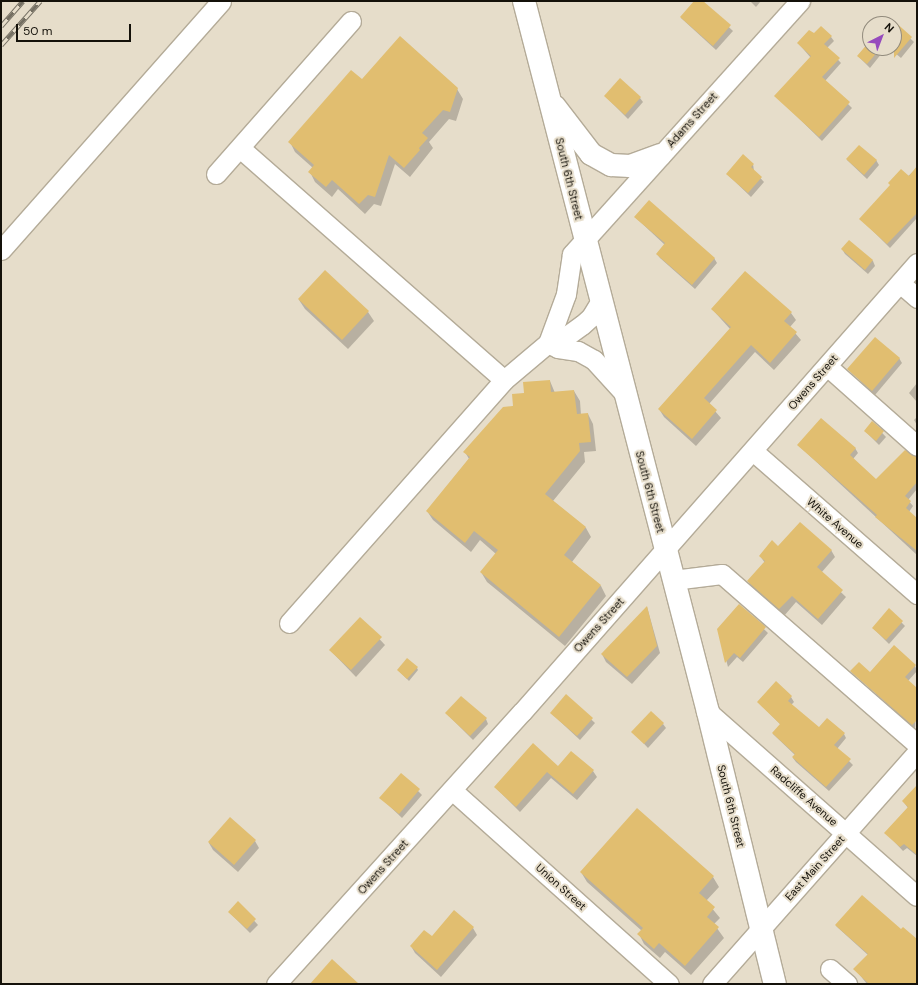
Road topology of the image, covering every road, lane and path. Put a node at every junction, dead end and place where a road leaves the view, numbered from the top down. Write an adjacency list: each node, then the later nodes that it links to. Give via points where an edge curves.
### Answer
1 (221, 1): 10 (street)
2 (524, 1): 5 (main road, South 6th Street)
3 (800, 1): 7 (street, Adams Street)
4 (351, 21): 6 (street)
5 (549, 100): 7 (main road, via 591,154 611,165 630,166); 9 (main road, South 6th Street)
6 (240, 148): 8 (street); 17 (street)
7 (660, 155): 9 (street, Adams Street)
8 (216, 174)
9 (584, 238): 14 (main road, South 6th Street); 15 (street, Adams Street, via 572,254 566,294)
10 (1, 250)
11 (917, 263): 12 (street, Owens Street)
12 (900, 283): 13 (street); 16 (street, Owens Street)
13 (917, 298)
14 (600, 302): 15 (street, via 591,317 582,325 568,335); 18 (main road, South 6th Street)
15 (548, 343): 17 (street); 18 (street, via 594,360)
16 (827, 366): 19 (street); 20 (street, Owens Street)
17 (504, 380): 24 (street)
18 (624, 393): 21 (main road, South 6th Street)
19 (917, 446)
20 (753, 451): 21 (street, Owens Street); 23 (street, White Avenue)
21 (665, 551): 22 (main road, South 6th Street); 28 (street, Owens Street)
22 (672, 580): 25 (main road, South 6th Street); 26 (street, via 722,574)
23 (917, 594)
24 (289, 623)
25 (708, 712): 29 (street, Radcliffe Avenue); 31 (main road, South 6th Street)
26 (917, 744)
27 (917, 752): 29 (street, East Main Street)
28 (452, 790): 33 (street, Owens Street); 34 (street, Union Street)
29 (847, 833): 30 (street, Radcliffe Avenue); 31 (street, East Main Street)
30 (917, 896)
31 (762, 929): 35 (street, East Main Street); 36 (main road, South 6th Street)
32 (830, 970): 37 (street)
33 (276, 984)
34 (669, 984)
35 (712, 984)
36 (775, 984)
37 (847, 984)

